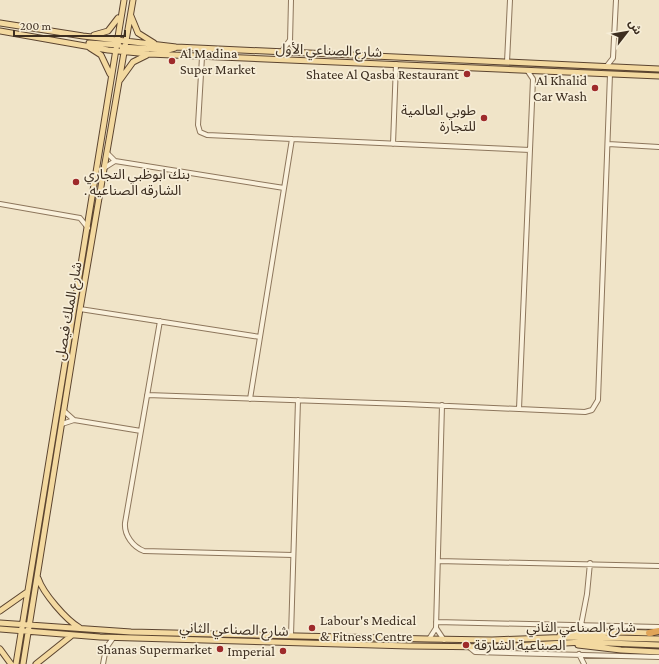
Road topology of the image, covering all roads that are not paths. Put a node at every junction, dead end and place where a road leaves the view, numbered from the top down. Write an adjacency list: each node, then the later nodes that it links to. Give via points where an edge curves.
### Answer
1 (124, 0): 6 (main road, شارع الملك فيصل)
2 (133, 0): 7 (main road, شارع الملك فيصل)
3 (291, 0): 11 (street)
4 (510, 0): 22 (street)
5 (616, 0): 21 (street)
6 (122, 8): 10 (main road, via 116,23 108,31); 13 (main road, شارع الملك فيصل)
7 (131, 15): 14 (main road, via 138,33); 15 (main road, شارع الملك فيصل)
8 (0, 23): 10 (main road, شارع الصناعي الأول)
9 (0, 30): 12 (main road)
10 (83, 36): 13 (main road, شارع الصناعي الأول)
11 (290, 40): 17 (street); 18 (street)
12 (80, 44): 13 (main road, via 87,42); 30 (main road, via 101,55)
13 (116, 45): 15 (main road); 15 (main road, شارع الصناعي الأول); 30 (main road, شارع الملك فيصل)
14 (159, 45): 15 (main road, شارع الصناعي الأول); 16 (main road, شارع الصناعي الأول)
15 (125, 47): 16 (main road, via 168,50); 19 (main road, شارع الصناعي الأول); 33 (main road, شارع الملك فيصل)
16 (176, 47): 17 (main road, شارع الصناعي الأول)
17 (282, 51): 18 (main road, شارع الصناعي الأول)
18 (296, 52): 22 (main road, شارع الصناعي الأول)
19 (149, 54): 20 (main road, شارع الصناعي الأول); 33 (main road, via 133,62)
20 (202, 57): 23 (main road, شارع الصناعي الأول); 34 (street, via 198,125 200,132 207,135)
21 (613, 58): 24 (street); 25 (street)
22 (507, 62): 24 (main road, شارع الصناعي الأول)
23 (396, 64): 26 (main road, شارع الصناعي الأول); 35 (street)
24 (606, 67): 25 (main road, شارع الصناعي الأول)
25 (620, 68): 27 (main road, شارع الصناعي الأول)
26 (527, 69): 28 (main road, شارع الصناعي الأول); 32 (street)
27 (659, 69)
28 (540, 70): 29 (main road, شارع الصناعي الأول); 32 (street)
29 (610, 74): 31 (main road, شارع الصناعي الأول); 36 (street)
30 (111, 76): 44 (main road, شارع الملك فيصل)
31 (659, 76)
32 (533, 79): 38 (street)
33 (118, 83): 39 (main road, شارع الملك فيصل)
34 (292, 139): 35 (street); 42 (street)
35 (394, 144): 38 (street)
36 (608, 144): 37 (street); 54 (street, via 598,403 592,410 585,412)
37 (659, 147)
38 (530, 150): 54 (street)
39 (107, 153): 40 (street); 41 (main road, شارع الملك فيصل)
40 (115, 161): 41 (street); 42 (street)
41 (104, 168): 47 (main road, شارع الملك فيصل)
42 (284, 188): 49 (street)
43 (0, 204): 45 (street)
44 (90, 211): 45 (street); 46 (main road, شارع الملك فيصل)
45 (80, 218): 46 (street)
46 (88, 228): 64 (main road, شارع الملك فيصل)
47 (80, 309): 48 (street); 55 (main road, شارع الملك فيصل)
48 (160, 321): 49 (street); 50 (street)
49 (260, 337): 51 (street)
50 (147, 395): 51 (street); 58 (street)
51 (250, 399): 52 (street)
52 (298, 400): 53 (street); 59 (street)
53 (442, 405): 54 (street); 60 (street)
54 (519, 409)
55 (64, 411): 56 (street); 57 (main road, شارع الملك فيصل)
56 (74, 420): 57 (street); 58 (street)
57 (62, 424): 63 (main road, شارع الملك فيصل)
58 (141, 431): 59 (street, via 125,526 129,538 138,547 147,551)
59 (293, 555): 80 (street)
60 (438, 561): 61 (street); 67 (street)
61 (590, 563): 62 (street); 69 (street)
62 (659, 566)
63 (38, 578): 70 (main road, شارع الملك فيصل); 74 (main road, via 67,618)
64 (27, 592): 65 (main road); 68 (main road, شارع الملك فيصل)
65 (0, 611)
66 (0, 622): 68 (main road, شارع الصناعي الثاني)
67 (436, 622): 69 (street); 72 (street)
68 (22, 625): 70 (main road, شارع الصناعي الثاني); 75 (main road, شارع الملك فيصل)
69 (581, 625): 71 (street)
70 (29, 626): 74 (main road, شارع الصناعي الثاني); 76 (main road, شارع الملك فيصل)
71 (659, 627)
72 (436, 628): 84 (street); 86 (street)
73 (0, 629): 75 (main road, شارع الصناعي الثاني)
74 (82, 629): 80 (main road, شارع الصناعي الثاني)
75 (21, 632): 76 (main road, شارع الصناعي الثاني); 97 (main road, شارع الملك فيصل)
76 (29, 632): 79 (main road, شارع الصناعي الثاني); 98 (main road, شارع الملك فيصل)
77 (659, 632): 78 (highway)
78 (649, 633): 82 (main road, via 585,632)
79 (72, 636): 81 (main road, شارع الصناعي الثاني); 99 (main road)
80 (291, 636): 84 (main road, شارع الصناعي الثاني)
81 (100, 637): 83 (main road, شارع الصناعي الثاني); 90 (street)
82 (550, 637): 85 (main road, شارع الصناعي الثاني); 86 (main road, شارع الصناعي الثاني)
83 (113, 638): 89 (main road, شارع الصناعي الثاني); 90 (street)
84 (429, 639): 86 (main road, شارع الصناعي الثاني)
85 (659, 639)
86 (444, 640)
87 (563, 644): 88 (main road, شارع الصناعي الثاني, via 594,642); 89 (main road, شارع الصناعي الثاني); 92 (main road)
88 (659, 645)
89 (469, 647): 93 (street, via 475,652)
90 (106, 648): 100 (street)
91 (0, 649): 96 (main road)
92 (659, 652)
93 (578, 654): 94 (street); 101 (street)
94 (592, 655): 95 (street); 101 (street)
95 (659, 658)
96 (11, 664)
97 (16, 664)
98 (23, 664)
99 (36, 664)
100 (103, 664)
101 (584, 664)

